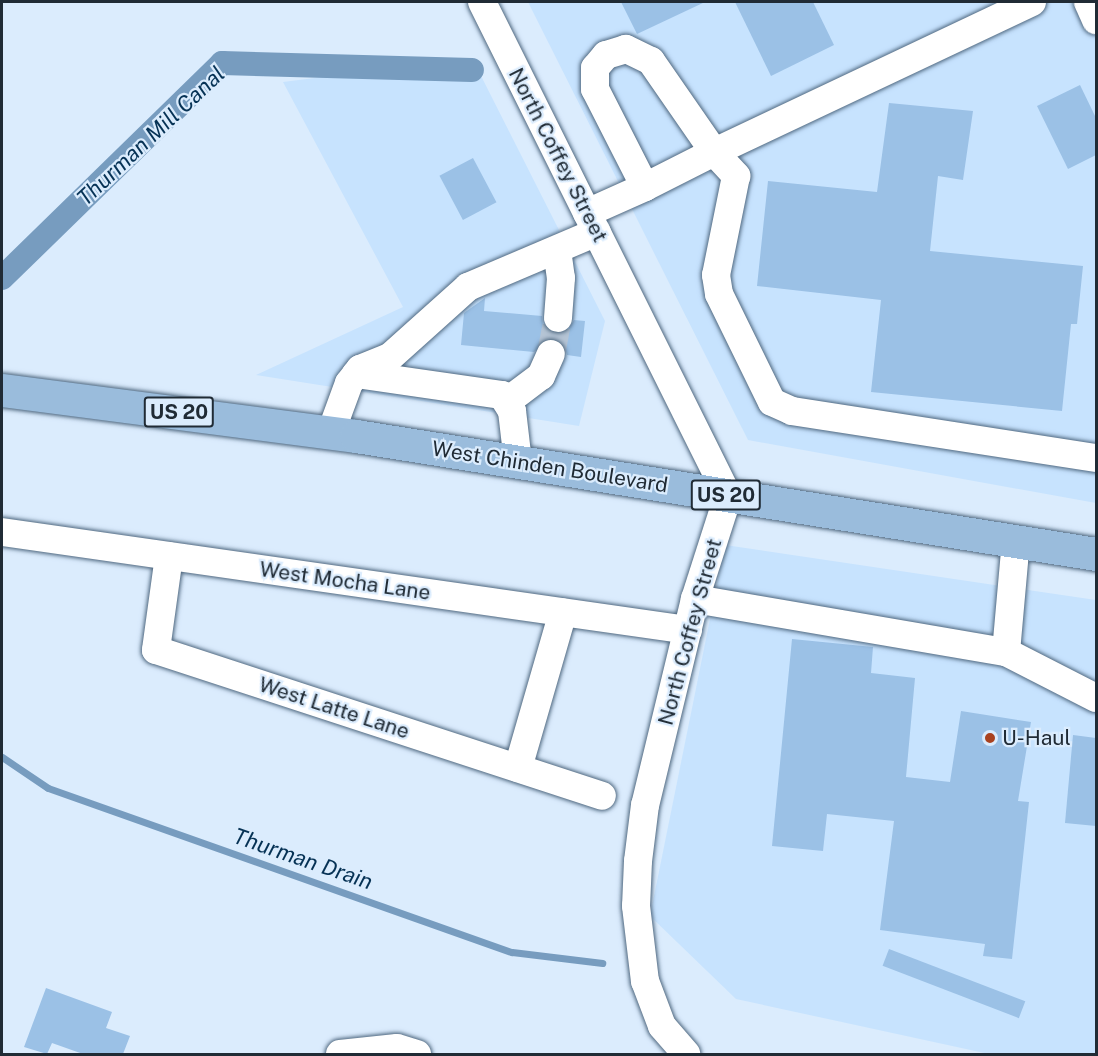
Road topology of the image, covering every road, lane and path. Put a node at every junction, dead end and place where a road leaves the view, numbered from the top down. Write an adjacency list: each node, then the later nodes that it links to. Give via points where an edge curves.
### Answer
1 (482, 2): 7 (street, North Coffey Street)
2 (1032, 2): 5 (street)
3 (1088, 2): 4 (street)
4 (1096, 20)
5 (714, 152): 6 (street); 6 (street, via 651,61 626,50 606,55 595,68 595,89); 15 (street, via 736,176 716,274 719,294 772,402 792,411)
6 (645, 187): 7 (street)
7 (592, 223): 8 (street); 17 (street, North Coffey Street)
8 (557, 250): 9 (street, via 561,278); 11 (street, via 468,288 390,357)
9 (558, 318)
10 (551, 354): 13 (street, via 541,376)
11 (356, 374): 13 (street, via 476,390); 14 (street)
12 (2, 390): 14 (main road, West Chinden Boulevard / US 20)
13 (509, 400): 16 (street)
14 (331, 432): 16 (main road, West Chinden Boulevard / US 20)
15 (1096, 458)
16 (518, 462): 17 (main road, West Chinden Boulevard / US 20)
17 (728, 496): 19 (main road, West Chinden Boulevard / US 20); 22 (street, North Coffey Street)
18 (2, 532): 21 (street, West Mocha Lane)
19 (1016, 541): 20 (main road, West Chinden Boulevard / US 20); 25 (street)
20 (1096, 554)
21 (169, 556): 23 (street, West Mocha Lane); 27 (street, West Latte Lane, via 156,650)
22 (695, 599): 24 (street, North Coffey Street); 25 (street)
23 (562, 612): 24 (street, West Mocha Lane); 27 (street)
24 (688, 630): 31 (street, North Coffey Street, via 645,805 636,906 651,1004)
25 (1006, 652): 26 (street)
26 (1096, 698)
27 (518, 768): 28 (street, West Latte Lane)
28 (602, 796)
29 (340, 1054): 30 (street, via 397,1048)
30 (417, 1054)
31 (687, 1054)

